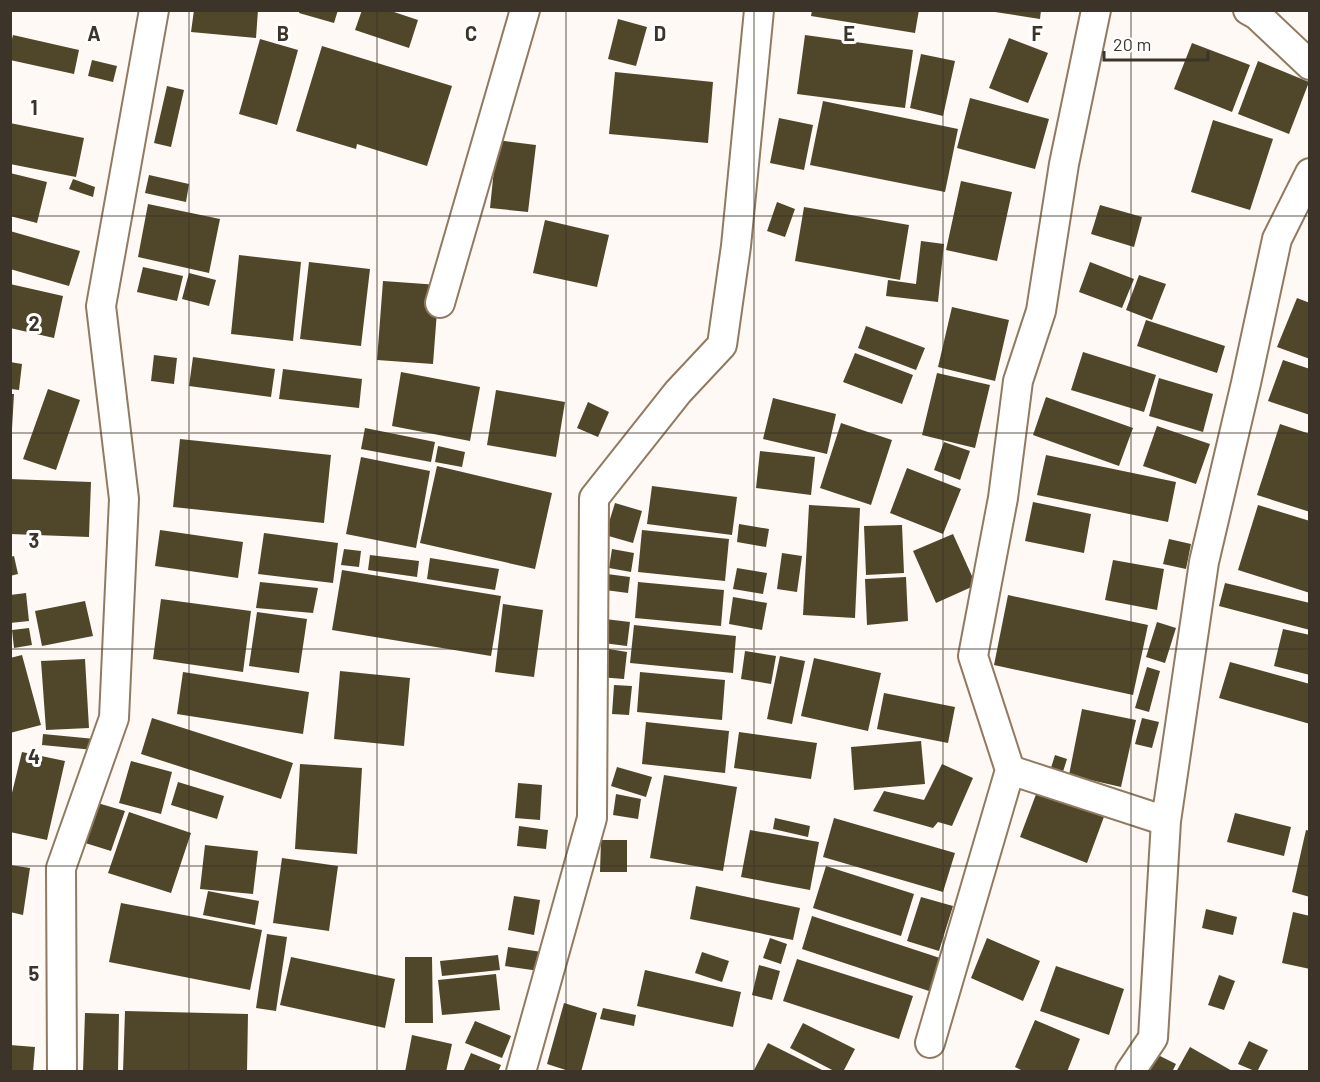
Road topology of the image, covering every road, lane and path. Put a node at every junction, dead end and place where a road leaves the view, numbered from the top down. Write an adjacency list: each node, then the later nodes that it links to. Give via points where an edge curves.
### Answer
1 (154, 10): 12 (street, via 101,306 124,500 114,718 61,868)
2 (525, 10): 8 (street)
3 (759, 10): 13 (street, via 736,246 722,345 678,392 594,498 592,818)
4 (1096, 10): 9 (street, via 1064,164 1041,311 1018,381 1003,498 974,656)
5 (1248, 10): 6 (street)
6 (1310, 65)
7 (1310, 173): 10 (street, via 1277,239 1204,562)
8 (440, 303)
9 (1010, 770): 10 (street); 11 (street)
10 (1166, 821): 14 (street, via 1154,1038)
11 (930, 1043)
12 (62, 1071)
13 (521, 1071)
14 (1130, 1071)

